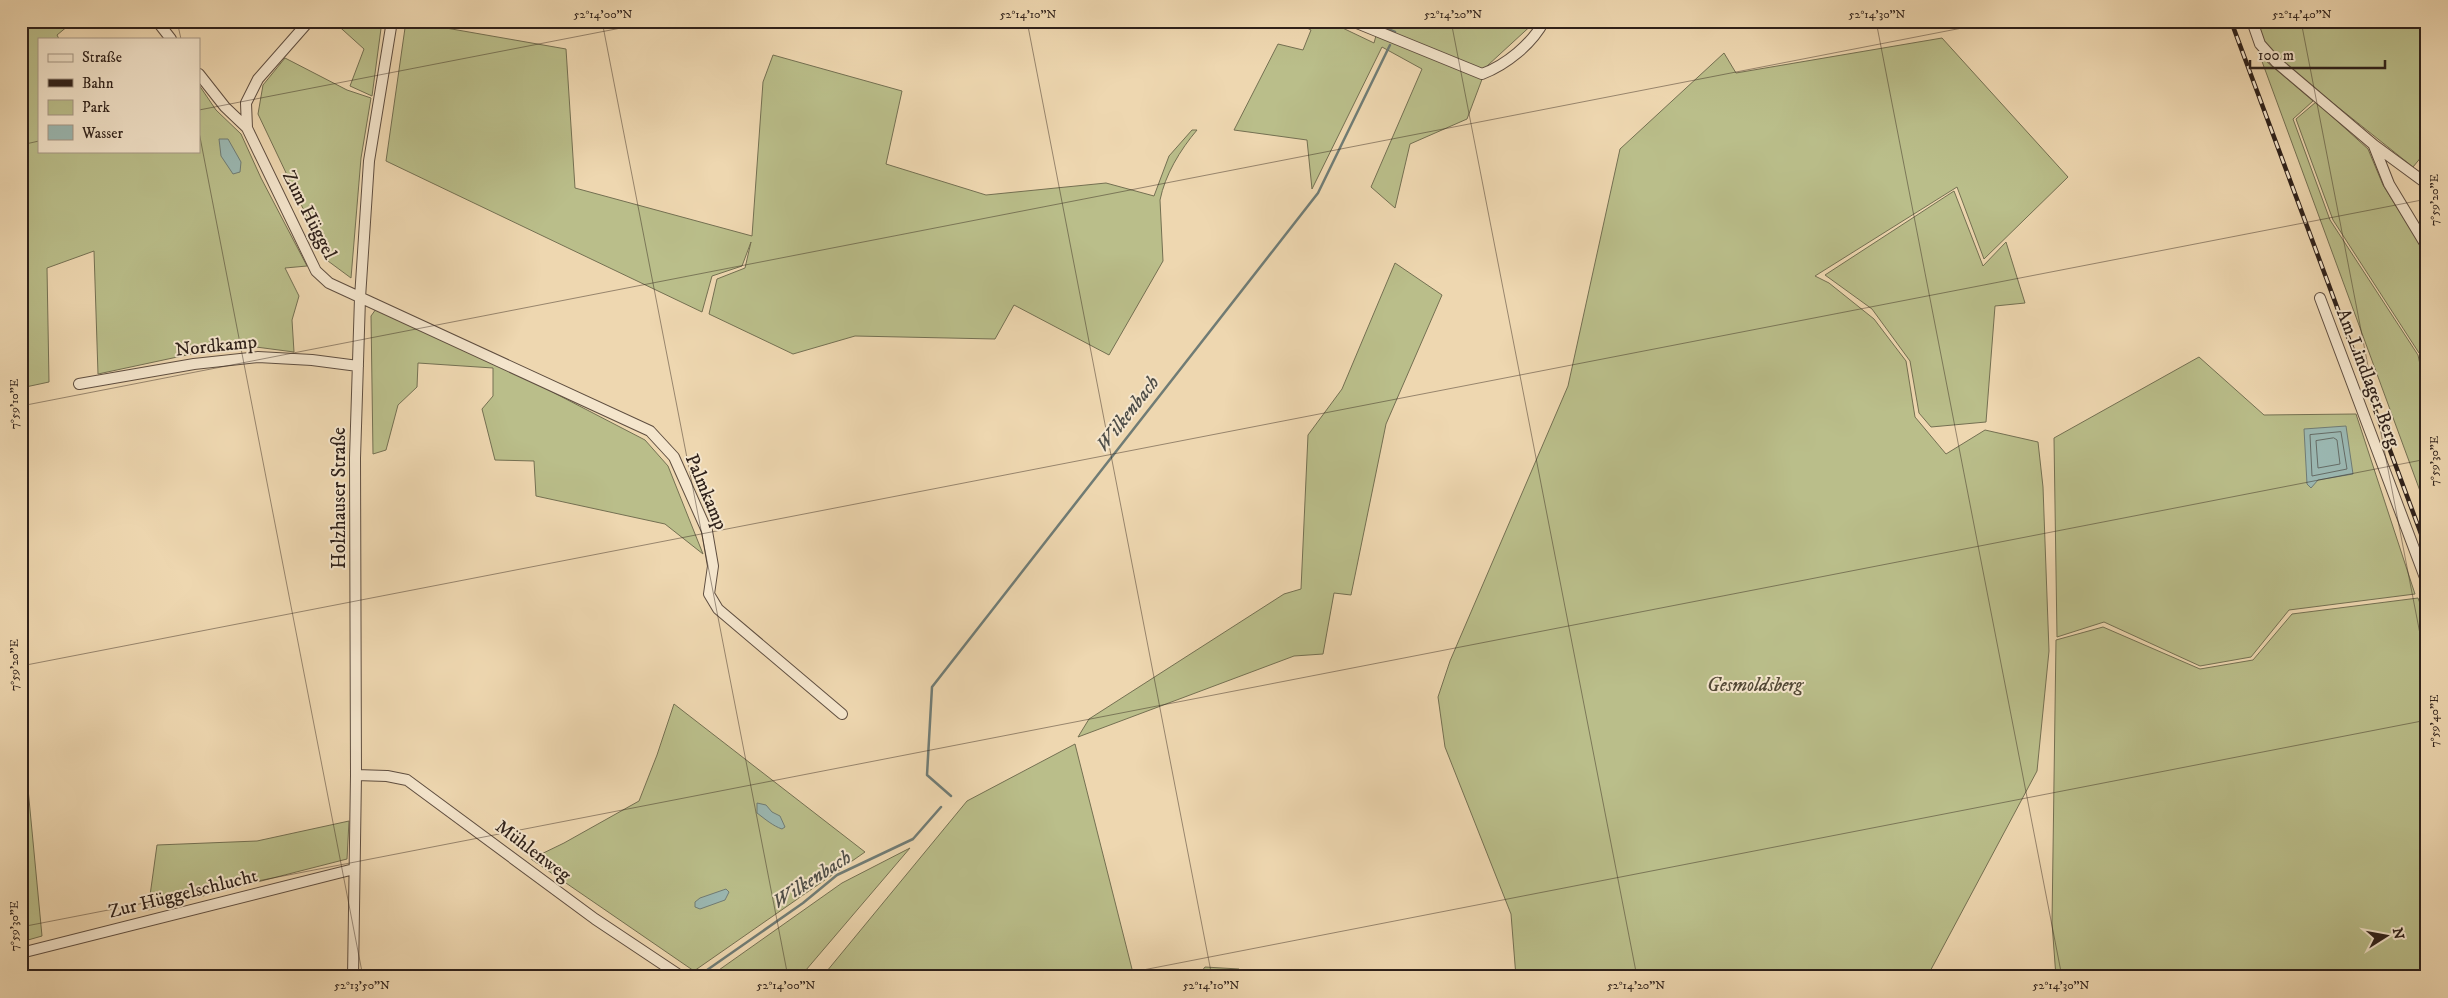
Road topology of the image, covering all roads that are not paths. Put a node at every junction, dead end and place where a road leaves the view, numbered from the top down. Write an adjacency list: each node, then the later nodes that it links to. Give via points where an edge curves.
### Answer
1 (157, 21): 7 (street)
2 (309, 21): 9 (street, Zum Hüggel, via 258,79 246,103)
3 (392, 21): 13 (street, Holzhauser Straße, via 369,160)
4 (1352, 21): 5 (street, via 1482,74 1517,53 1540,30)
5 (1544, 21)
6 (2252, 21): 10 (street, via 2260,44 2276,62)
7 (170, 38)
8 (200, 75): 9 (street, Zum Hüggel)
9 (247, 128): 13 (street, Zum Hüggel, via 316,271 329,283)
10 (2374, 146): 11 (street); 12 (street, via 2390,184)
11 (2427, 184)
12 (2427, 247)
13 (360, 298): 15 (street, Holzhauser Straße); 18 (street, Palmkamp, via 650,431 674,457 707,531 713,566 709,594 718,609)
14 (2320, 298): 17 (street, Am Lindlager Berg)
15 (358, 366): 16 (street, Nordkamp, via 258,357 194,364); 19 (street, Holzhauser Straße)
16 (79, 384)
17 (2427, 583)
18 (842, 714)
19 (356, 775): 20 (street, Holzhauser Straße); 23 (street, Mühlenweg, via 407,780 595,919)
20 (354, 869): 21 (street, Zur Hüggelschlucht); 22 (street, Holzhauser Straße)
21 (21, 953)
22 (353, 977)
23 (682, 977)

